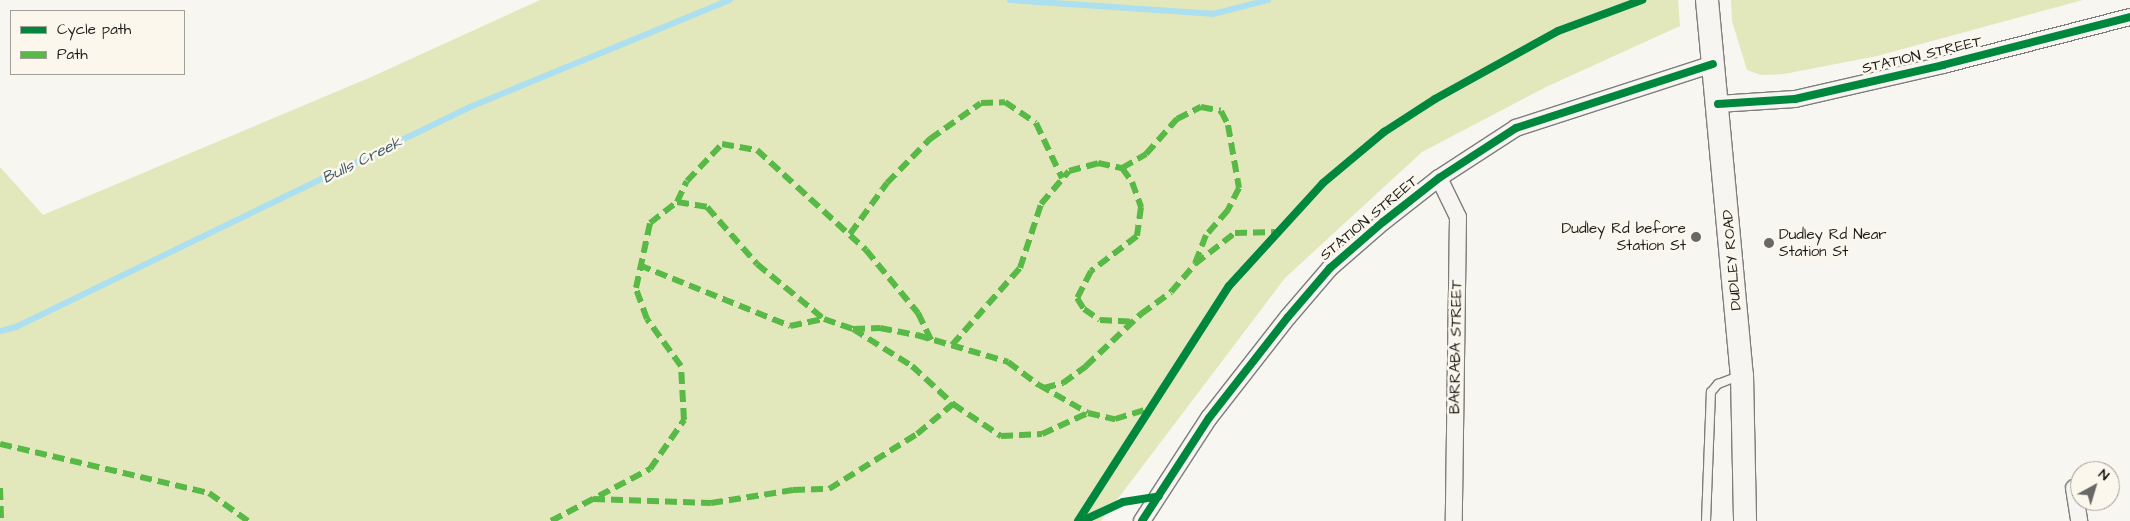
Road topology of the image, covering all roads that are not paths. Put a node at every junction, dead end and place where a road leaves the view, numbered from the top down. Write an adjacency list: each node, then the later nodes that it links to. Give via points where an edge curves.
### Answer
1 (1708, 7): 3 (main road, DUDLEY ROAD)
2 (2130, 16): 4 (street, STATION STREET, via 1943,65 1795,99)
3 (1713, 64): 4 (main road, DUDLEY ROAD); 5 (street, STATION STREET, via 1516,128)
4 (1718, 104): 6 (main road, DUDLEY ROAD)
5 (1439, 178): 7 (street, STATION STREET, via 1330,268 1209,418); 8 (street, BARRABA STREET, via 1458,217)
6 (1742, 375): 9 (lane, via 1718,384 1711,392); 10 (main road, DUDLEY ROAD)
7 (1142, 521)
8 (1454, 521)
9 (1706, 521)
10 (1745, 521)

